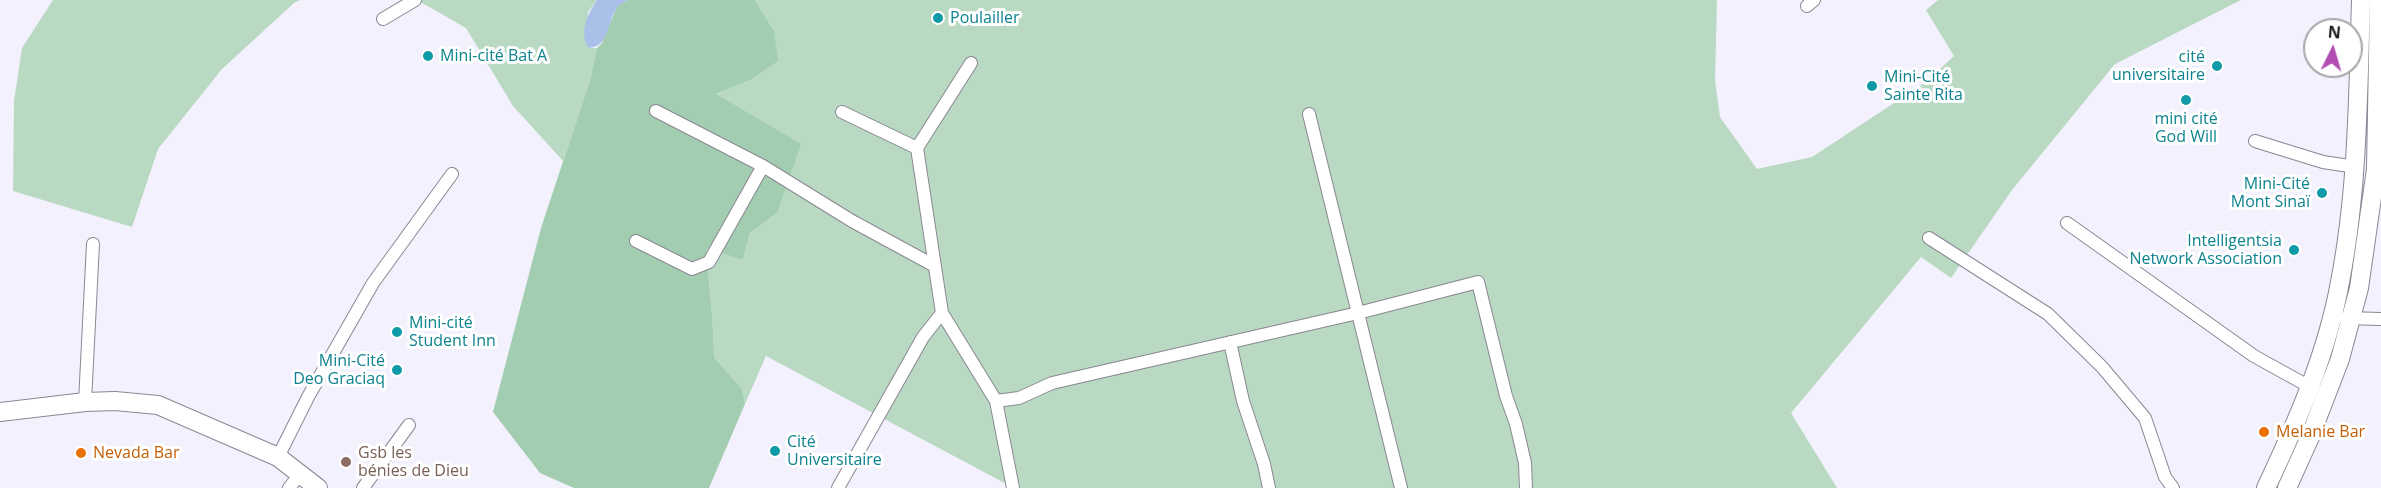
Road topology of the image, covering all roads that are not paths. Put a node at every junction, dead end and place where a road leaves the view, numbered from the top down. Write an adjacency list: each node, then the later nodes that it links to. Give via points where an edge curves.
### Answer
1 (415, 0): 4 (street)
2 (2361, 0): 12 (main road)
3 (2379, 0): 22 (main road, via 2376,169)
4 (383, 19)
5 (971, 63): 10 (street)
6 (656, 111): 11 (street)
7 (842, 112): 10 (street)
8 (1309, 114): 20 (street)
9 (2255, 141): 12 (street, via 2323,162)
10 (917, 148): 18 (street)
11 (763, 166): 16 (street, via 709,262 692,269); 18 (street)
12 (2356, 167): 21 (main road)
13 (452, 174): 30 (street, via 373,283)
14 (2067, 224): 25 (street, via 2254,356)
15 (1929, 238): 39 (street, via 2048,314 2102,367 2145,418 2165,477)
16 (636, 241)
17 (93, 244): 27 (street)
18 (933, 265): 19 (street)
19 (942, 313): 26 (street); 34 (street, via 922,338)
20 (1358, 313): 24 (street); 37 (street); 38 (street, via 1478,282 1516,424)
21 (2332, 315): 22 (street); 25 (main road)
22 (2351, 319): 23 (street); 41 (main road, via 2340,359)
23 (2381, 319)
24 (1230, 342): 26 (street, via 1052,383 1019,398); 36 (street)
25 (2310, 387): 40 (main road)
26 (996, 401): 35 (street)
27 (85, 402): 28 (main road); 30 (main road, via 158,405)
28 (0, 412)
29 (409, 425): 33 (street)
30 (278, 457): 31 (main road)
31 (294, 481): 32 (main road)
32 (318, 488)
33 (363, 488)
34 (838, 488)
35 (1013, 488)
36 (1269, 488)
37 (1401, 488)
38 (1526, 488)
39 (2173, 488)
40 (2266, 488)
41 (2287, 488)

